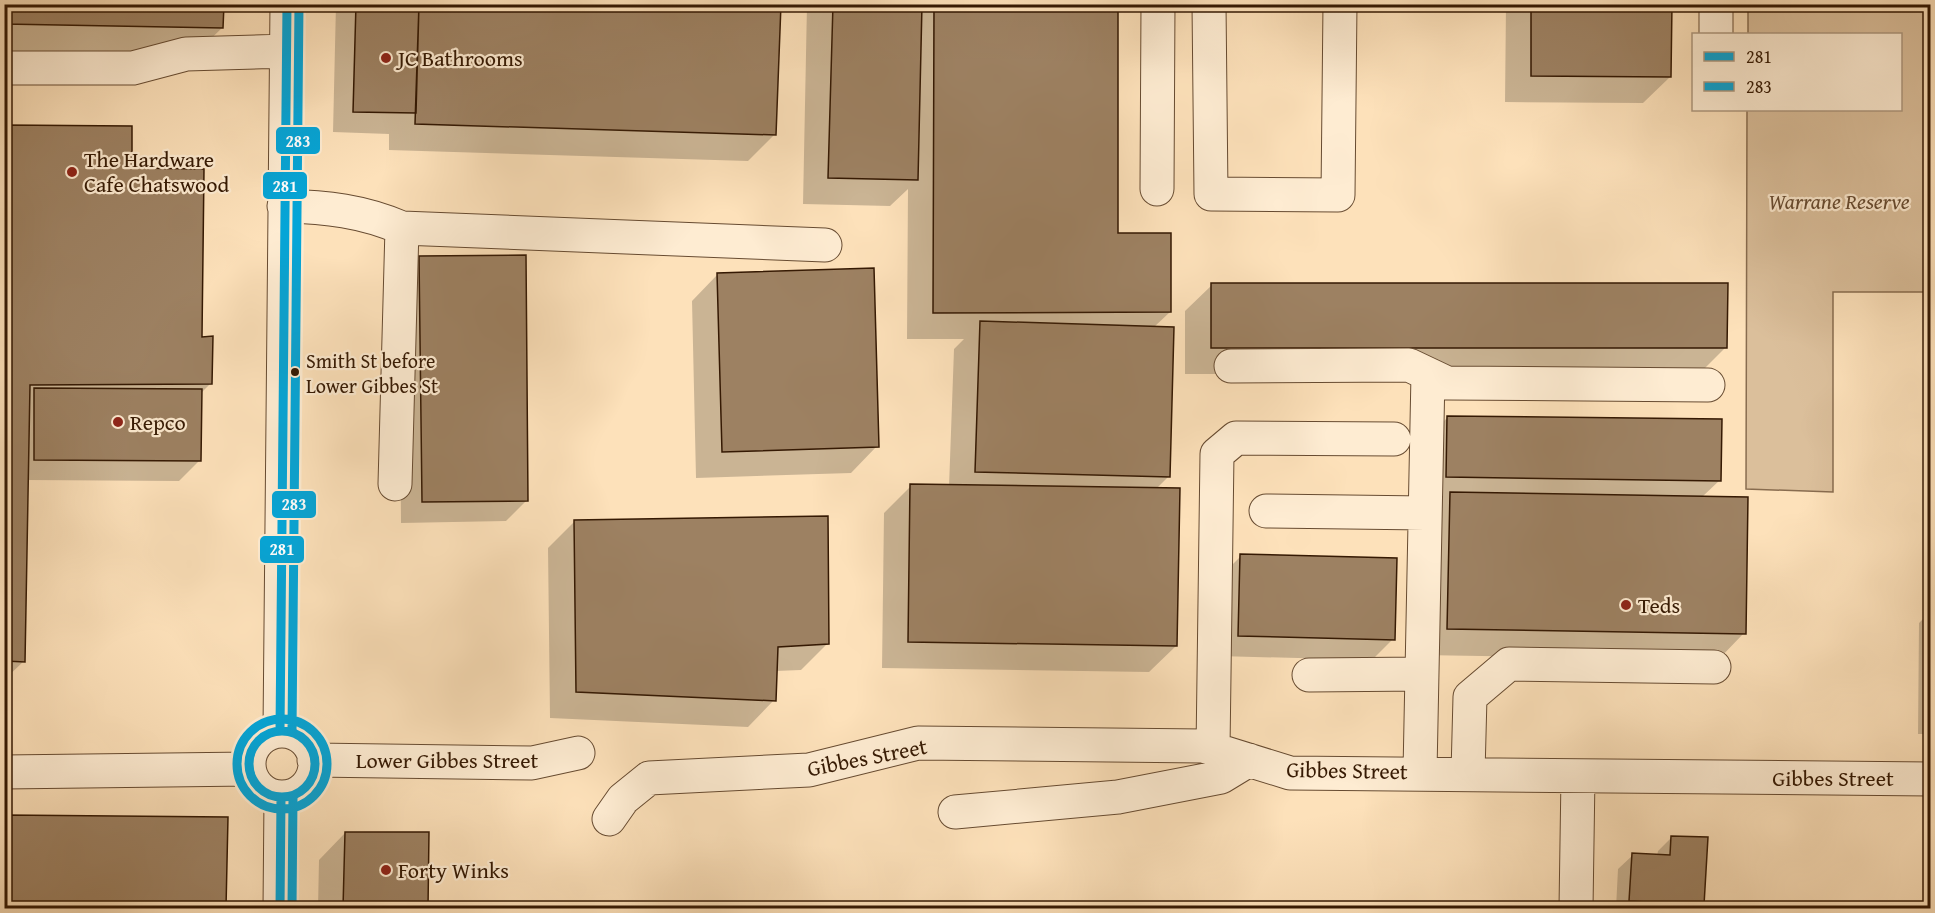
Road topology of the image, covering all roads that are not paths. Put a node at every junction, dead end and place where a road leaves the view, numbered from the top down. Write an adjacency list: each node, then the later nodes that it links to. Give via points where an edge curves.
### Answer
1 (287, 4): 7 (street)
2 (1158, 4): 9 (street)
3 (1209, 4): 4 (street, via 1211,194 1338,195)
4 (1340, 4)
5 (1716, 4): 6 (street)
6 (1716, 33)
7 (286, 51): 8 (street, via 186,54 133,68); 10 (street)
8 (4, 68)
9 (1157, 189)
10 (284, 206): 11 (street, via 329,207 374,216); 23 (street)
11 (402, 228): 12 (street); 17 (street)
12 (825, 245)
13 (1231, 366): 14 (street, via 1409,365)
14 (1428, 374): 15 (street, via 1447,383); 19 (street)
15 (1708, 385)
16 (1394, 439): 24 (street, via 1236,438 1217,454)
17 (395, 484)
18 (1266, 511): 19 (street)
19 (1425, 513): 21 (street)
20 (1714, 667): 31 (street, via 1509,664 1470,697)
21 (1422, 674): 22 (street); 30 (street)
22 (1309, 675)
23 (280, 731): 26 (street, via 297,734); 28 (street, via 258,741 252,749)
24 (1213, 749): 27 (street, Gibbes Street); 36 (street, Gibbes Street, via 918,743 809,770 650,778 623,799)
25 (578, 753): 26 (street, Lower Gibbes Street, via 532,763)
26 (314, 760): 34 (street, via 314,772 302,790)
27 (1249, 760): 30 (street, Gibbes Street, via 1290,773); 35 (street, via 1221,777 1118,797)
28 (249, 769): 29 (street); 34 (street, via 263,792)
29 (4, 772)
30 (1420, 772): 31 (street, Gibbes Street)
31 (1468, 773): 32 (street, Gibbes Street)
32 (1578, 776): 33 (street, Gibbes Street); 38 (street)
33 (1930, 778)
34 (281, 798): 37 (street)
35 (955, 812)
36 (609, 819)
37 (280, 909)
38 (1576, 909)

